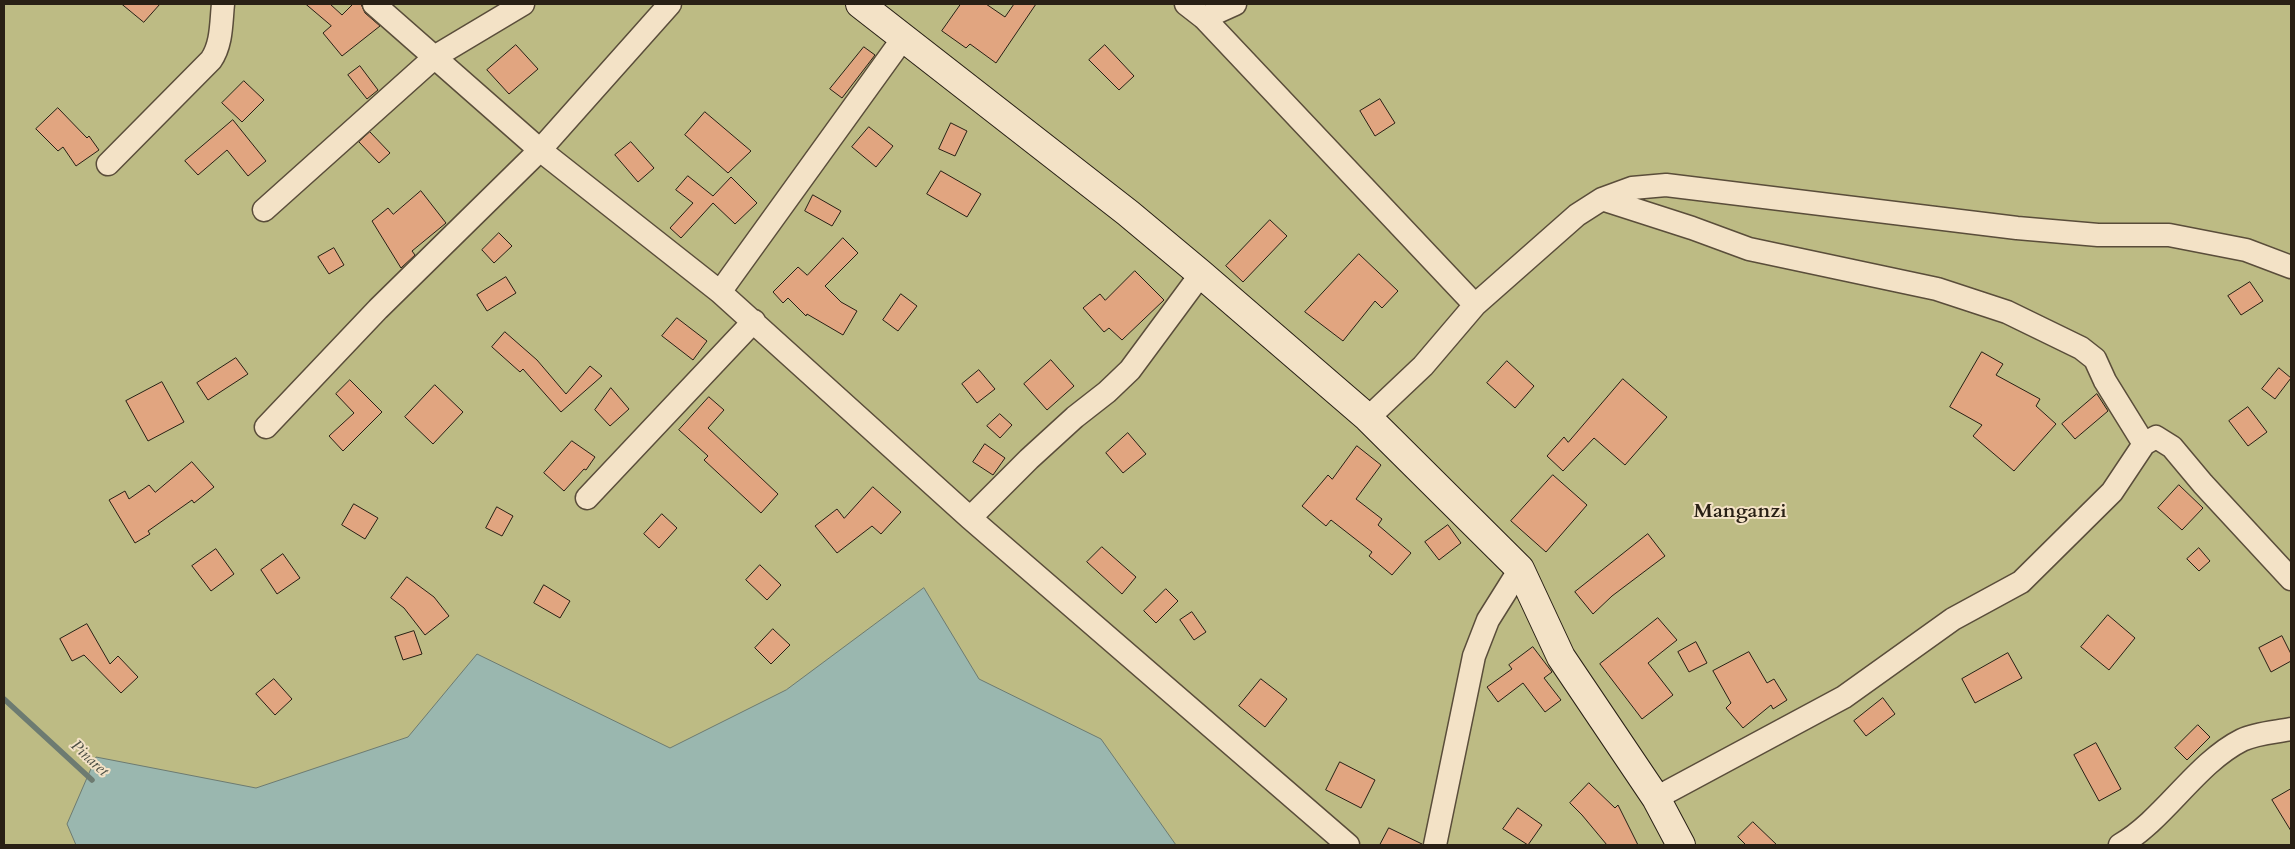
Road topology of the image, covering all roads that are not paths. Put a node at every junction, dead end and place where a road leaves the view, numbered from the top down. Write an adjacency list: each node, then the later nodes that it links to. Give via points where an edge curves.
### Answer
1 (223, 4): 12 (street, via 219,43 212,60)
2 (374, 4): 10 (street)
3 (523, 4): 10 (street)
4 (670, 4): 11 (street)
5 (860, 4): 9 (main road)
6 (1186, 4): 8 (street)
7 (1235, 4): 8 (street)
8 (1204, 18): 18 (street)
9 (904, 37): 16 (main road); 17 (street)
10 (436, 56): 11 (street); 14 (street)
11 (540, 150): 17 (street); 21 (street, via 378,308)
12 (108, 164)
13 (1602, 199): 15 (street, via 1632,188 1666,185 2017,228 2098,235 2169,235 2246,250); 18 (street, via 1577,215); 22 (street, via 1749,249 1937,289 2007,312 2081,348 2095,359)
14 (264, 210)
15 (2291, 267)
16 (1201, 274): 20 (main road); 24 (street, via 1130,370 1036,453)
17 (720, 292): 19 (street)
18 (1475, 305): 20 (street, via 1423,366)
19 (754, 321): 23 (street); 24 (street)
20 (1368, 418): 25 (main road)
21 (266, 427)
22 (2144, 444): 26 (street, via 2156,437 2172,447); 28 (street, via 2112,492 2021,582 1953,619 1844,698)
23 (588, 498)
24 (970, 518): 29 (street)
25 (1520, 568): 28 (main road, via 1561,657); 30 (street, via 1488,620 1474,656)
26 (2291, 579)
27 (2291, 729): 32 (street, via 2243,740 2220,755)
28 (1656, 798): 31 (main road)
29 (1348, 845)
30 (1435, 845)
31 (1680, 845)
32 (2120, 845)

